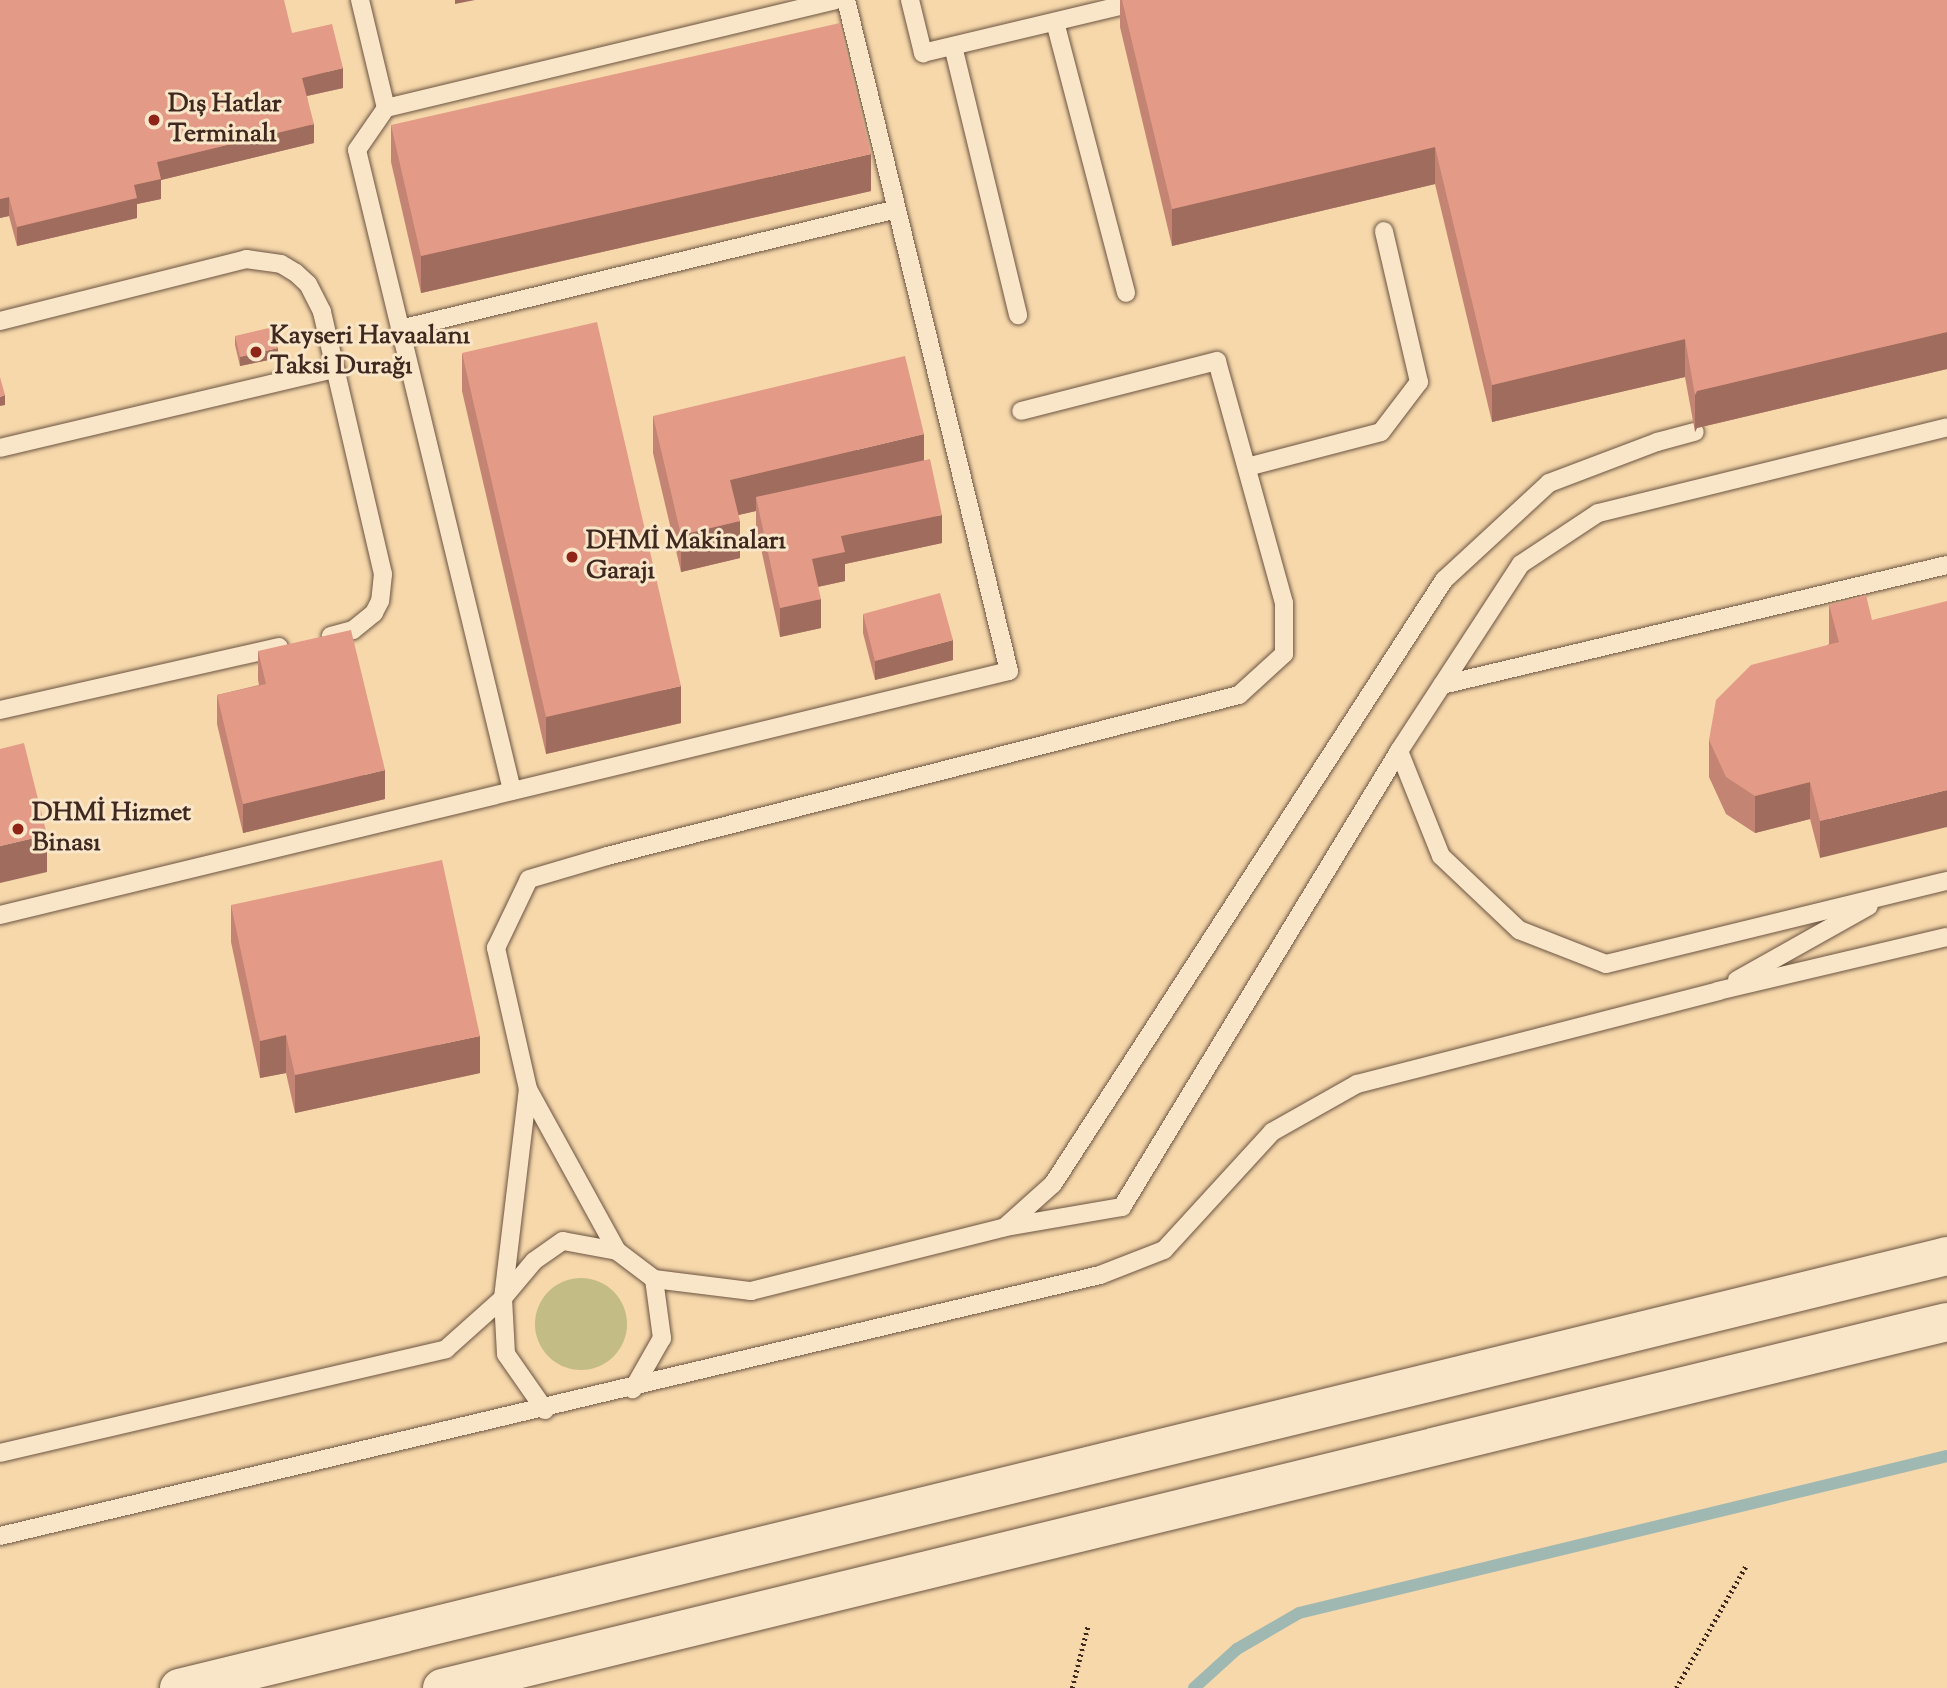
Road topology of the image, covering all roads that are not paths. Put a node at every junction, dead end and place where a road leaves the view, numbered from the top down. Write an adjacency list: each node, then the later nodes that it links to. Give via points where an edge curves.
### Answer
1 (360, 0): 8 (lane)
2 (835, 0): 8 (lane)
3 (846, 0): 9 (lane)
4 (910, 0): 7 (lane, via 923,54)
5 (1146, 0): 6 (lane)
6 (1055, 22): 7 (lane); 11 (lane)
7 (953, 47): 12 (lane)
8 (386, 108): 14 (lane, via 357,150)
9 (897, 209): 14 (lane); 25 (lane, via 1009,671)
10 (1384, 231): 20 (lane, via 1419,382 1381,432)
11 (1126, 293)
12 (1017, 315)
13 (0, 321): 15 (lane, via 246,259 264,260 289,268 308,284 322,312)
14 (400, 329): 25 (lane)
15 (335, 369): 19 (lane); 23 (lane, via 383,575 374,613 353,630)
16 (1020, 411): 20 (lane, via 1217,361)
17 (1947, 427): 22 (lane, via 1598,513 1521,564)
18 (1695, 432): 32 (lane, via 1549,483 1444,580 1053,1184)
19 (0, 448)
20 (1247, 467): 31 (lane, via 1284,603 1284,654 1239,695 530,879 496,948)
21 (1947, 565): 22 (lane)
22 (1442, 685): 24 (lane)
23 (0, 710)
24 (1399, 751): 27 (lane, via 1441,856 1518,930 1606,964); 32 (lane, via 1122,1207)
25 (512, 790): 28 (lane)
26 (1947, 881): 27 (lane)
27 (1890, 894): 30 (lane)
28 (0, 915)
29 (1947, 937): 30 (lane)
30 (1718, 991): 38 (lane, via 1357,1084 1272,1132 1164,1250 1100,1275)
31 (528, 1089): 33 (lane); 36 (lane)
32 (1004, 1227): 35 (lane, via 751,1291)
33 (617, 1251): 35 (lane); 36 (lane, via 563,1241 534,1261)
34 (1947, 1256): 42 (main road)
35 (654, 1279): 38 (lane, via 662,1338)
36 (503, 1298): 39 (lane, via 506,1354); 40 (lane, via 446,1349)
37 (1947, 1322): 43 (main road)
38 (633, 1389): 39 (lane)
39 (545, 1410): 41 (lane)
40 (0, 1453)
41 (0, 1536)
42 (178, 1688)
43 (442, 1688)

